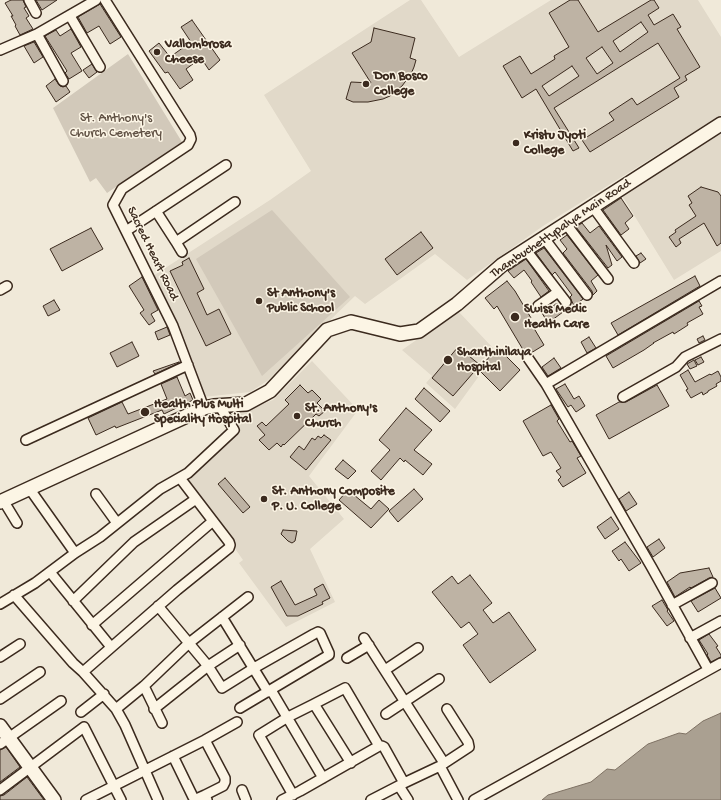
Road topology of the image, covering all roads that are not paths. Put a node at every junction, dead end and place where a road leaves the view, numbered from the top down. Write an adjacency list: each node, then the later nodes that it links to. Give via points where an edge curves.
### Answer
1 (29, 0): 4 (street)
2 (96, 0): 5 (street)
3 (105, 0): 16 (street, Sacred Heart Road, via 191,139 188,145 122,189 113,205)
4 (36, 13)
5 (70, 16): 6 (street); 8 (street)
6 (37, 34): 7 (street); 9 (street)
7 (0, 50)
8 (100, 67)
9 (63, 81)
10 (721, 124): 13 (main road, Thambuchettypalya Main Road)
11 (226, 165): 14 (street)
12 (236, 202): 18 (street)
13 (593, 207): 15 (main road, Thambuchettypalya Main Road); 21 (street)
14 (156, 211): 16 (street); 18 (street)
15 (566, 224): 17 (main road, Thambuchettypalya Main Road); 22 (street)
16 (126, 231): 30 (street, Sacred Heart Road, via 173,326)
17 (544, 238): 19 (main road, Thambuchettypalya Main Road); 25 (street)
18 (176, 242): 20 (street)
19 (526, 250): 24 (street); 33 (main road, Thambuchettypalya Main Road, via 502,265 457,304 419,331 400,334 351,322 327,330 270,391 246,404)
20 (182, 252)
21 (634, 263)
22 (608, 279)
23 (721, 281): 31 (street)
24 (558, 292): 26 (street); 27 (street)
25 (587, 295)
26 (566, 302)
27 (538, 306)
28 (721, 339): 32 (street, via 685,357 676,368)
29 (528, 358): 31 (street)
30 (188, 366): 34 (street, Sacred Heart Road); 35 (street)
31 (546, 384): 51 (street)
32 (623, 397)
33 (219, 405): 34 (main road, Thambuchettypalya Main Road); 36 (street, via 234,430)
34 (204, 408): 37 (main road, Thambuchettypalya Main Road)
35 (26, 440)
36 (180, 478): 39 (street); 43 (street, via 160,489)
37 (29, 488): 40 (main road, Thambuchettypalya Main Road); 44 (street)
38 (96, 494): 43 (street)
39 (196, 499): 41 (street); 49 (street, via 134,542)
40 (1, 501): 42 (street)
41 (213, 521): 52 (street, via 229,542 229,548); 55 (street)
42 (17, 523)
43 (117, 523): 44 (street)
44 (76, 553): 45 (street)
45 (50, 572): 47 (street); 49 (street)
46 (712, 583): 51 (street)
47 (14, 595): 50 (street); 70 (street)
48 (248, 597): 53 (street)
49 (73, 601): 55 (street)
50 (0, 604)
51 (672, 605): 56 (street)
52 (158, 606): 57 (street); 60 (street)
53 (222, 617): 57 (street); 59 (street)
54 (721, 621): 56 (street)
55 (92, 625): 60 (street)
56 (690, 638): 67 (street)
57 (189, 643): 65 (street); 72 (street)
58 (20, 644): 62 (street)
59 (240, 645): 65 (street); 66 (street)
60 (111, 647): 70 (street)
61 (418, 648): 68 (street)
62 (0, 657)
63 (347, 658): 68 (street, via 366,641)
64 (721, 663): 67 (street)
65 (208, 666): 66 (street, via 222,688); 81 (street)
66 (254, 668): 73 (street); 73 (street, via 320,633 329,655)
67 (708, 669): 113 (street)
68 (385, 670): 77 (street)
69 (40, 672): 75 (street)
70 (83, 672): 74 (street)
71 (439, 679): 77 (street)
72 (144, 686): 80 (street); 81 (street)
73 (269, 691): 79 (street); 85 (street)
74 (104, 694): 80 (street); 83 (street)
75 (0, 699)
76 (61, 701): 90 (street)
77 (406, 702): 84 (street); 94 (street)
78 (314, 704): 85 (street); 91 (street, via 345,688); 93 (street)
79 (240, 708)
80 (116, 709): 96 (street)
81 (154, 709): 87 (street)
82 (447, 709): 94 (street, via 469,747)
83 (82, 712)
84 (386, 714)
85 (288, 717): 97 (street); 102 (street, via 259,735)
86 (237, 722): 89 (street)
87 (162, 723)
88 (0, 726): 90 (main road)
89 (205, 740): 92 (street); 104 (street, via 225,778 223,786)
90 (4, 741): 95 (main road)
91 (380, 746): 93 (street); 98 (street, via 384,747)
92 (172, 756): 96 (street); 104 (street, via 193,797)
93 (351, 763): 97 (street)
94 (442, 764): 98 (street); 112 (street)
95 (30, 767): 99 (street, via 84,727); 100 (street); 103 (main road)
96 (146, 770): 99 (street); 107 (street)
97 (323, 778): 102 (street)
98 (402, 784): 110 (street); 111 (street)
99 (114, 785): 105 (street); 106 (street)
100 (0, 790)
101 (242, 790): 108 (street)
102 (293, 795): 109 (street)
103 (49, 798)
104 (206, 798)
105 (86, 800)
106 (122, 800)
107 (158, 800)
108 (246, 800)
109 (282, 800)
110 (371, 800)
111 (408, 800)
112 (458, 800)
113 (474, 800)

